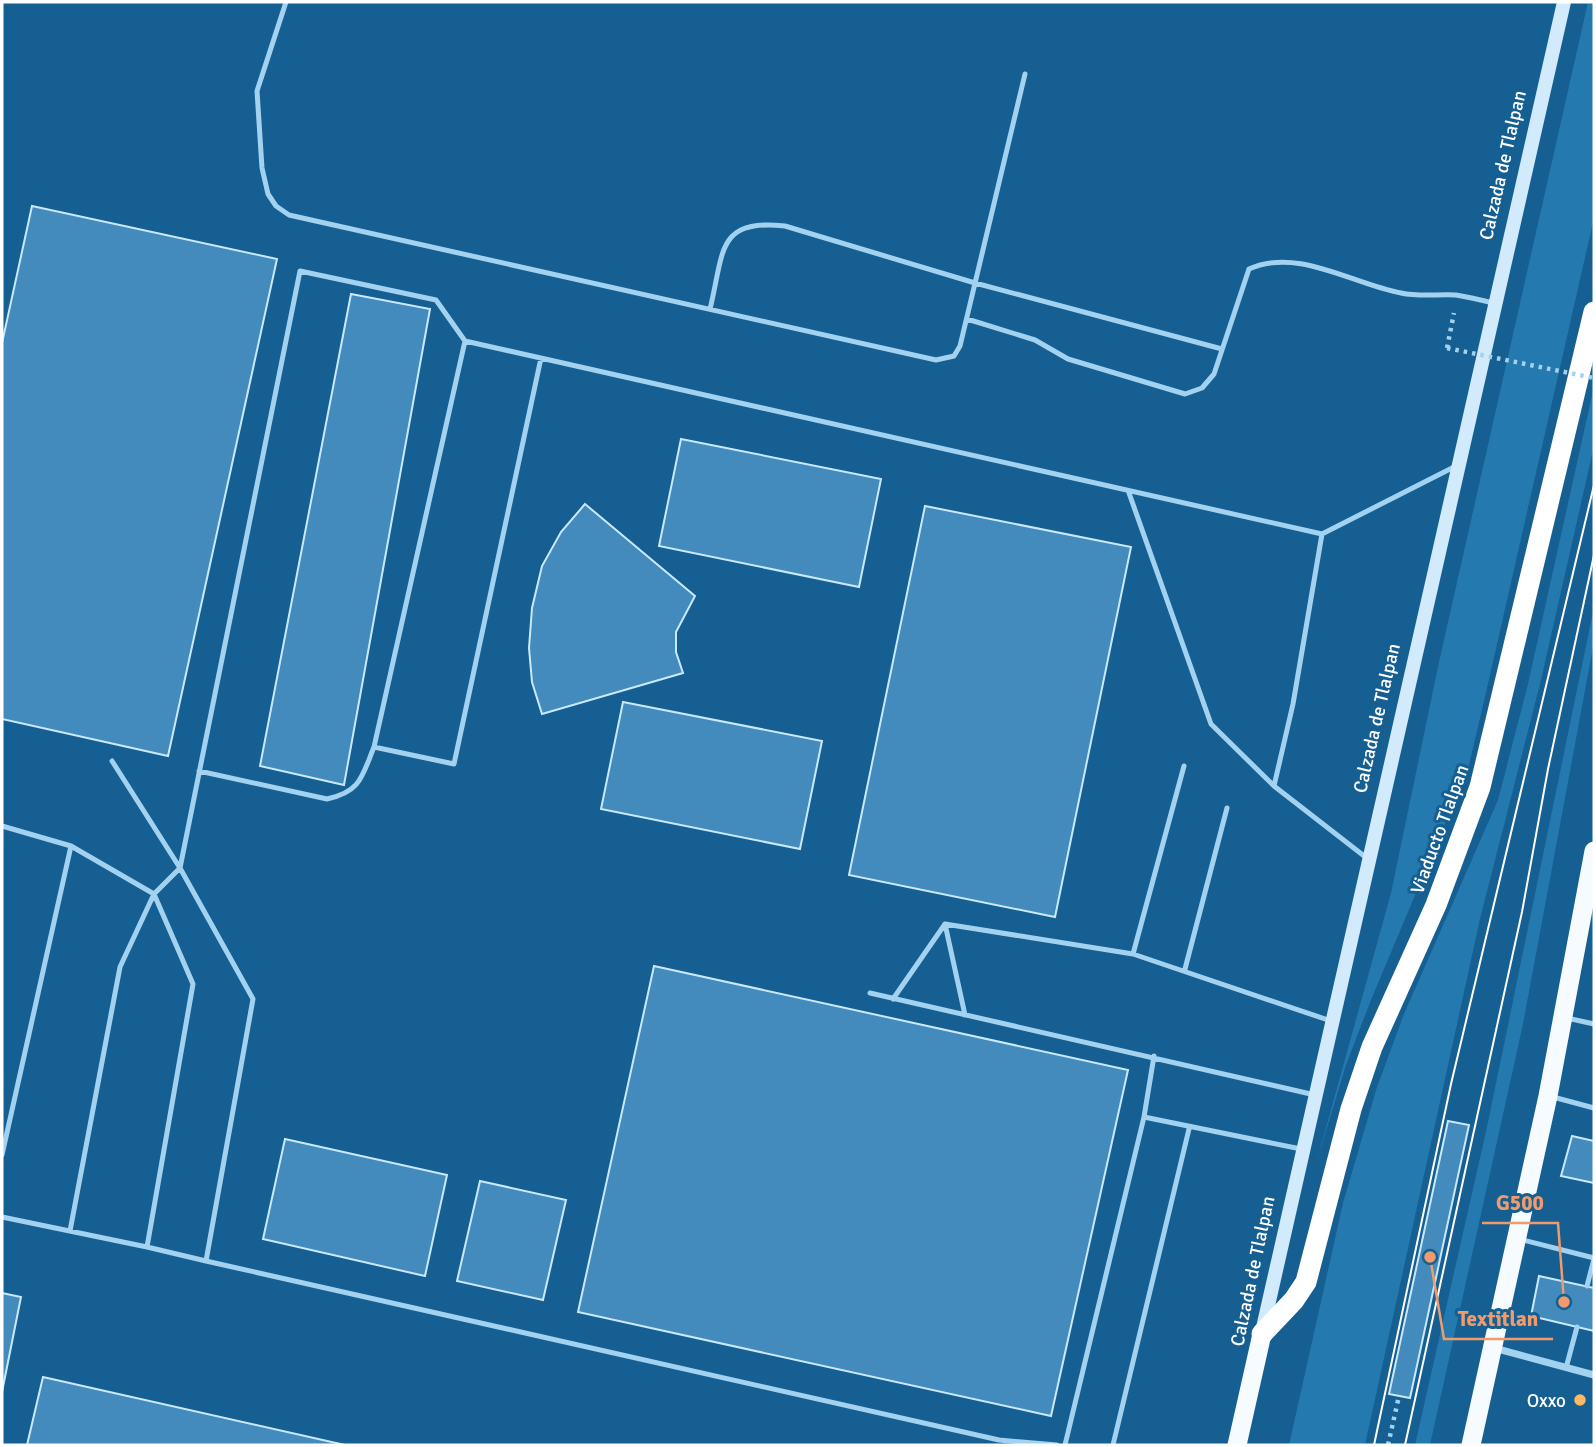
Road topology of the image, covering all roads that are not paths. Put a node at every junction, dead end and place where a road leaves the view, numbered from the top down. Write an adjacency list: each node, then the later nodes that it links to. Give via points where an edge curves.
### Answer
1 (286, 2): 6 (lane, via 257,92 268,194 289,215)
2 (1564, 2): 5 (main road, Calzada de Tlalpan)
3 (1025, 74): 4 (lane)
4 (975, 283): 6 (lane, via 785,226 759,223 739,228 726,243); 8 (lane); 10 (lane)
5 (1493, 303): 10 (lane, via 1403,294 1302,264 1264,262 1249,269); 12 (main road, Calzada de Tlalpan)
6 (710, 309): 8 (lane, via 936,360 954,356)
7 (1594, 312): 52 (highway, Viaducto Tlalpan, via 1480,787 1436,905 1372,1047 1306,1282)
8 (967, 319): 10 (lane, via 1035,340 1068,359 1185,394 1202,388 1214,374)
9 (465, 341): 11 (lane); 15 (lane); 18 (lane, via 436,300 300,271)
10 (1222, 349)
11 (541, 358): 13 (lane); 15 (lane, via 454,764)
12 (1456, 466): 14 (lane); 24 (main road, Calzada de Tlalpan)
13 (1129, 493): 14 (lane); 19 (lane, via 1211,724)
14 (1322, 534): 19 (lane)
15 (374, 747): 18 (lane, via 358,786 327,799)
16 (112, 761): 25 (lane)
17 (1184, 766): 28 (lane)
18 (199, 771): 25 (lane)
19 (1274, 786): 24 (lane)
20 (1227, 808): 29 (lane)
21 (2, 826): 22 (lane)
22 (71, 846): 26 (lane); 43 (lane)
23 (1594, 851): 33 (highway)
24 (1368, 859): 34 (main road, Calzada de Tlalpan)
25 (180, 868): 26 (lane); 49 (lane, via 253,999)
26 (154, 894): 45 (lane, via 120,967); 47 (lane, via 193,984)
27 (945, 924): 28 (lane); 31 (lane); 32 (lane)
28 (1133, 954): 29 (lane)
29 (1185, 970): 34 (lane)
30 (870, 993): 31 (lane)
31 (893, 999): 32 (lane)
32 (965, 1015): 36 (lane)
33 (1563, 1017): 35 (lane); 38 (highway)
34 (1331, 1021): 37 (main road, Calzada de Tlalpan)
35 (1594, 1024)
36 (1154, 1056): 37 (lane); 40 (lane)
37 (1315, 1095): 42 (main road, Calzada de Tlalpan)
38 (1548, 1096): 39 (lane); 46 (highway)
39 (1594, 1108)
40 (1144, 1117): 41 (lane); 57 (lane)
41 (1189, 1129): 42 (lane); 58 (lane)
42 (1301, 1149): 52 (main road, Calzada de Tlalpan)
43 (2, 1155)
44 (2, 1217): 45 (lane)
45 (70, 1231): 47 (lane)
46 (1518, 1239): 48 (lane); 53 (highway)
47 (147, 1247): 49 (lane)
48 (1594, 1259): 50 (lane)
49 (206, 1261): 56 (lane, via 999,1440)
50 (1587, 1286)
51 (1577, 1327): 54 (lane)
52 (1262, 1334): 59 (highway, Calzada de Tlalpan)
53 (1493, 1348): 54 (street); 60 (highway)
54 (1566, 1368): 55 (street)
55 (1594, 1375)
56 (1057, 1445)
57 (1065, 1445)
58 (1113, 1445)
59 (1237, 1445)
60 (1471, 1445)

